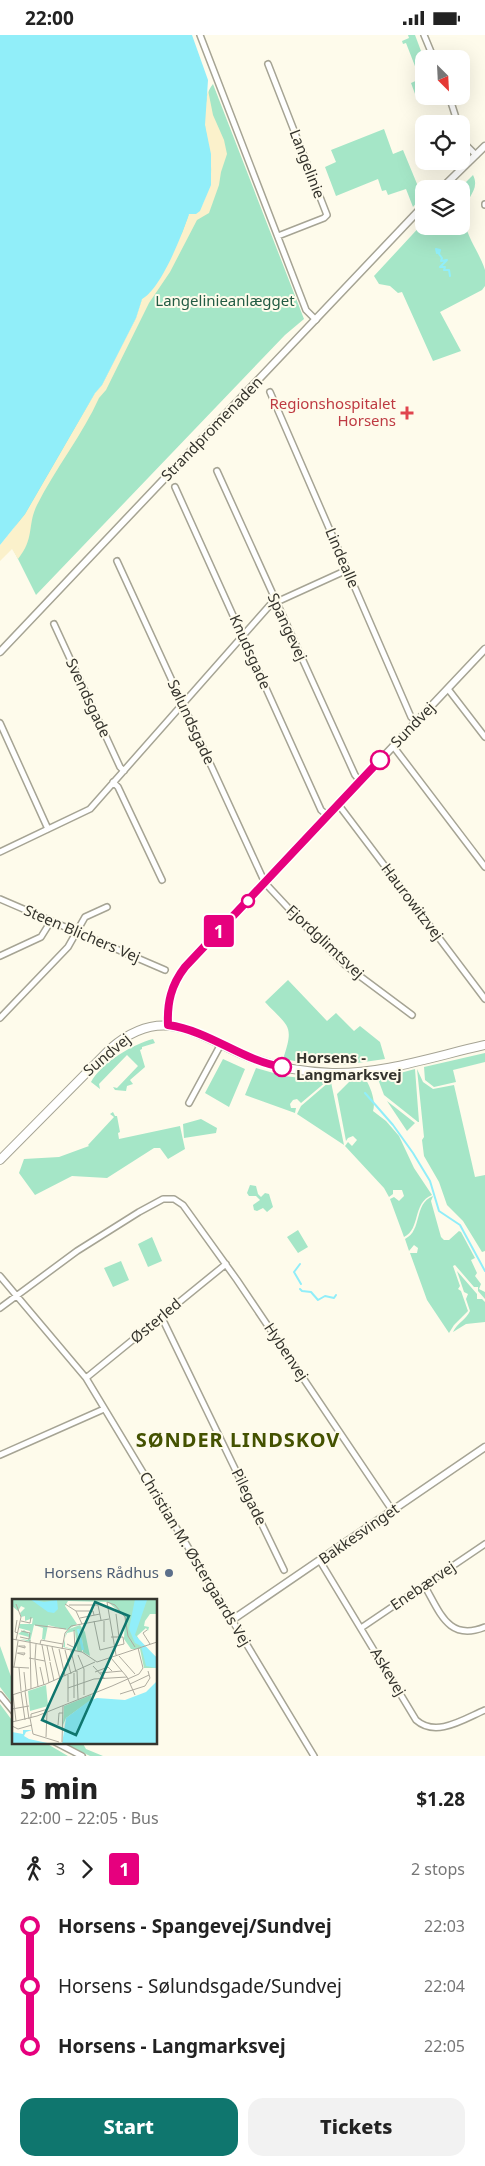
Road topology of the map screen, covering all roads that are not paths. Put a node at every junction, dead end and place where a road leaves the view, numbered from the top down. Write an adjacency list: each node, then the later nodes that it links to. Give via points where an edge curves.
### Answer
1 (200, 35): 10 (street)
2 (424, 35): 3 (street)
3 (430, 50)
4 (268, 64): 10 (street, Langelinie, via 327,215)
5 (485, 145): 7 (street)
6 (470, 149): 7 (street)
7 (476, 155): 8 (street)
8 (450, 180)
9 (415, 215): 11 (street, Strandpromenaden)
10 (278, 236): 11 (street, via 306,310)
11 (316, 320): 21 (street, Strandpromenaden)
12 (270, 392): 16 (street, Lindealle)
13 (217, 471): 17 (street, Spangevej)
14 (175, 487): 19 (street, Knudsgade)
15 (117, 561): 23 (street, Sølundsgade)
16 (347, 570): 17 (street); 24 (street, Lindealle)
17 (276, 601): 19 (street); 29 (street, Spangevej)
18 (54, 624): 28 (street, Svendsgade)
19 (243, 637): 23 (street); 32 (street, Knudsgade, via 321,810)
20 (485, 649): 22 (street, Sundvej)
21 (0, 652)
22 (448, 689): 24 (street, Sundvej); 26 (street)
23 (183, 704): 28 (street); 37 (street, Sølundsgade)
24 (416, 722): 27 (street, Sundvej)
25 (0, 723): 33 (street)
26 (485, 737)
27 (393, 746): 29 (street, Sundvej); 35 (street)
28 (124, 771): 30 (street)
29 (360, 781): 31 (street, Sundvej)
30 (113, 782): 33 (street, via 90,809); 36 (street)
31 (338, 804): 32 (street, Sundvej); 44 (street, Haurowitzvej)
32 (328, 816): 37 (street, Sundvej)
33 (48, 829): 34 (street)
34 (0, 852)
35 (485, 867)
36 (162, 880)
37 (264, 883): 45 (street, Fjordglimtsvej, via 345,965); 47 (street, Sundvej, via 180,973 170,996)
38 (0, 899): 40 (street, Steen Blichers Vej)
39 (107, 907): 41 (street, via 85,917)
40 (51, 921): 41 (street, Steen Blichers Vej); 42 (street, via 41,937)
41 (77, 932): 43 (street, Steen Blichers Vej); 46 (street, via 68,947)
42 (0, 956)
43 (164, 970)
44 (485, 999)
45 (412, 1015)
46 (0, 1018)
47 (168, 1025): 48 (main road, via 200,1033); 51 (main road, Sundvej, via 145,1029 120,1041 88,1069)
48 (221, 1044): 49 (main road, via 278,1066 332,1073 374,1070); 50 (street)
49 (485, 1045)
50 (189, 1103)
51 (0, 1160)
52 (226, 1263): 54 (street, Hybenvej, via 183,1205 174,1199 163,1199 109,1229); 56 (street, Østerled); 61 (street, Hybenvej)
53 (0, 1275): 54 (street, Christian M. Østergaards Vej)
54 (16, 1295): 55 (street); 57 (street, Christian M. Østergaards Vej)
55 (0, 1308)
56 (161, 1317): 57 (street, Østerled); 64 (street, Pilegade)
57 (86, 1379): 58 (street, Christian M. Østergaards Vej)
58 (104, 1409): 60 (street); 66 (street, Christian M. Østergaards Vej)
59 (485, 1447): 61 (street, Bakkesvinget)
60 (0, 1455)
61 (392, 1511): 63 (street, Bakkesvinget)
62 (485, 1544): 65 (street, Enebærvej)
63 (320, 1561): 66 (street, Bakkesvinget); 67 (street, Askevej)
64 (284, 1570)
65 (424, 1585): 67 (street, Enebærvej); 68 (street, via 452,1627 467,1633)
66 (232, 1620): 74 (street, Christian M. Østergaards Vej)
67 (361, 1627): 71 (street, Askevej, via 416,1720 423,1725 439,1728)
68 (485, 1627)
69 (0, 1695): 70 (street)
70 (12, 1710)
71 (485, 1710)
72 (57, 1743): 73 (street)
73 (82, 1756)
74 (314, 1756)

